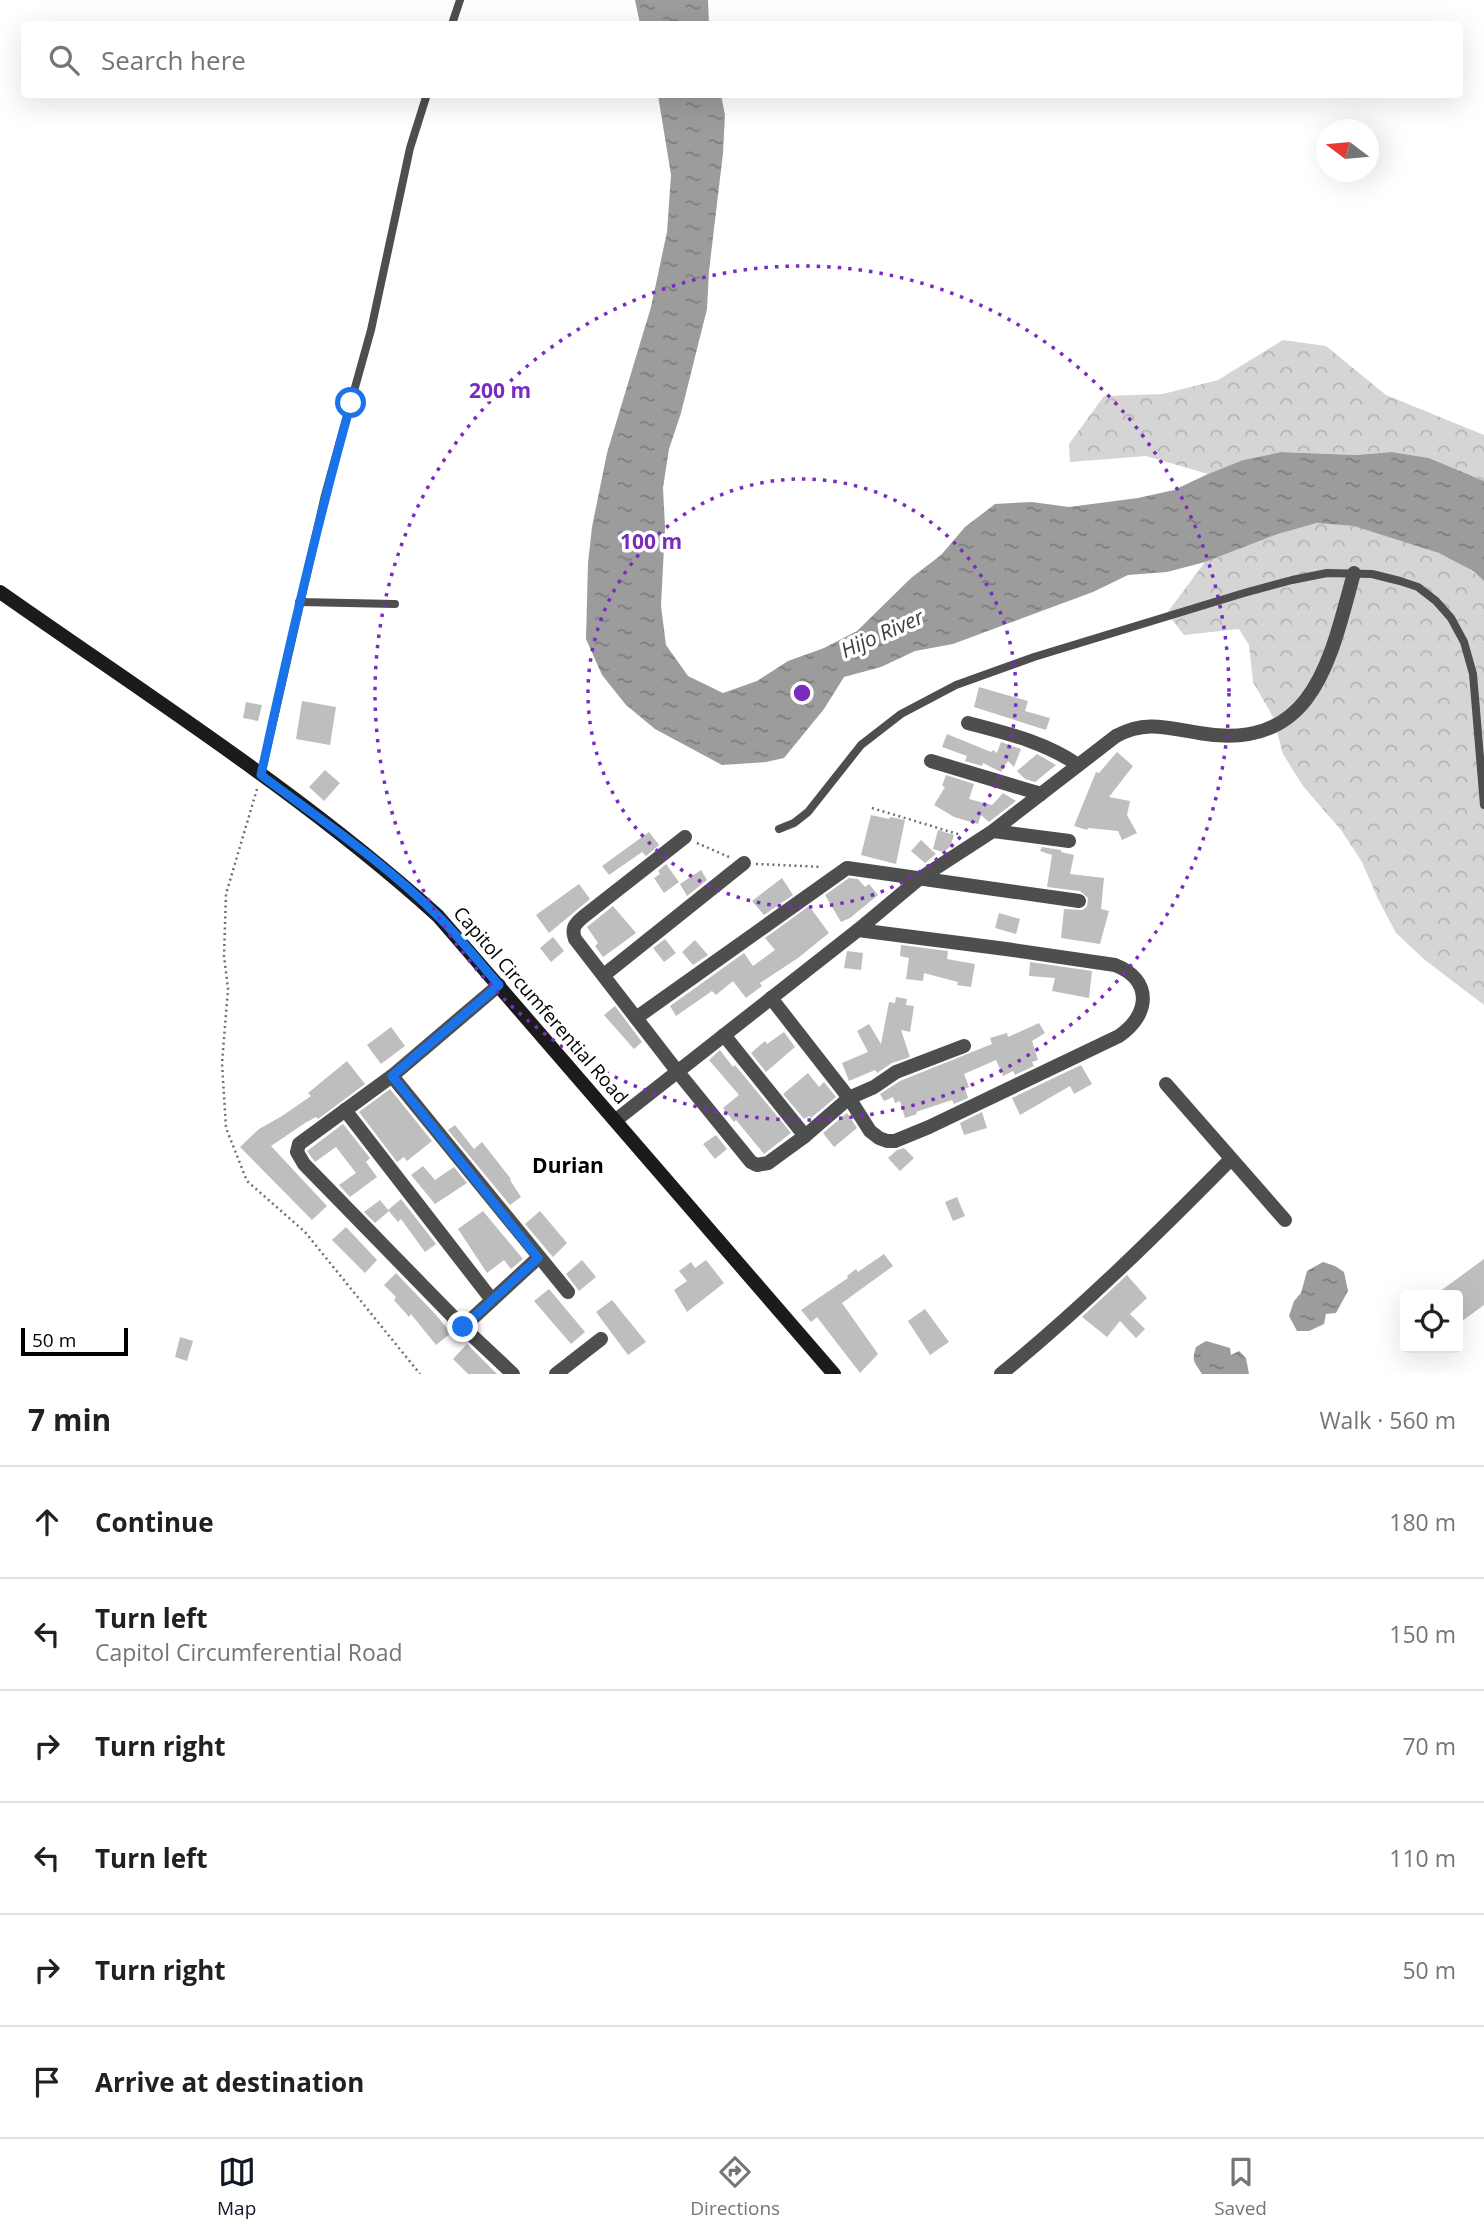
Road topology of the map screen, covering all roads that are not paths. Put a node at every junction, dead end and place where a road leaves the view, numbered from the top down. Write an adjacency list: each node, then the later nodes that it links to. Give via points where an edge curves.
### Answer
1 (460, 0): 2 (lane)
2 (453, 21)
3 (426, 98): 6 (lane)
4 (1354, 573): 10 (street, via 1317,686 1281,723 1237,737 1162,727 1131,728); 13 (lane, via 1418,587 1451,618 1473,674); 14 (lane, via 1292,580 956,685 901,714 862,745 807,812)
5 (0, 592): 11 (main road, Capitol Circumferential Road)
6 (299, 602): 7 (lane); 11 (lane)
7 (395, 604)
8 (968, 723): 10 (street, via 1044,746)
9 (931, 761): 12 (street)
10 (1078, 765): 12 (street)
11 (261, 775): 23 (main road, Capitol Circumferential Road, via 413,893)
12 (1041, 794): 15 (street)
13 (1484, 805)
14 (779, 829)
15 (993, 831): 17 (street); 19 (street)
16 (685, 837): 22 (street, via 575,924 575,939)
17 (1069, 841)
18 (744, 863): 22 (street)
19 (919, 879): 20 (street); 21 (street); 25 (street, via 847,868)
20 (1079, 901)
21 (858, 930): 24 (street); 31 (street, via 1102,962 1137,978 1144,1002 1138,1018 1119,1036 895,1141 870,1131)
22 (604, 975): 25 (street)
23 (499, 985): 29 (street); 33 (main road, Capitol Circumferential Road)
24 (771, 998): 26 (street); 31 (street)
25 (636, 1018): 28 (street)
26 (724, 1035): 28 (street); 34 (street)
27 (964, 1046): 31 (street, via 895,1072)
28 (677, 1071): 33 (street); 34 (street, via 751,1162 768,1163)
29 (392, 1076): 32 (street); 37 (street)
30 (1166, 1084): 35 (street)
31 (849, 1098): 34 (street)
32 (345, 1110): 39 (street); 40 (street, via 299,1144 299,1158)
33 (616, 1120): 44 (main road, Capitol Circumferential Road)
34 (805, 1136)
35 (1231, 1159): 36 (street); 45 (street, via 1065,1321)
36 (1285, 1220)
37 (538, 1258): 38 (street); 39 (street)
38 (568, 1292)
39 (492, 1300): 40 (street)
40 (463, 1327): 42 (street)
41 (601, 1339): 43 (street)
42 (513, 1374)
43 (556, 1374)
44 (834, 1374)
45 (1002, 1374)

